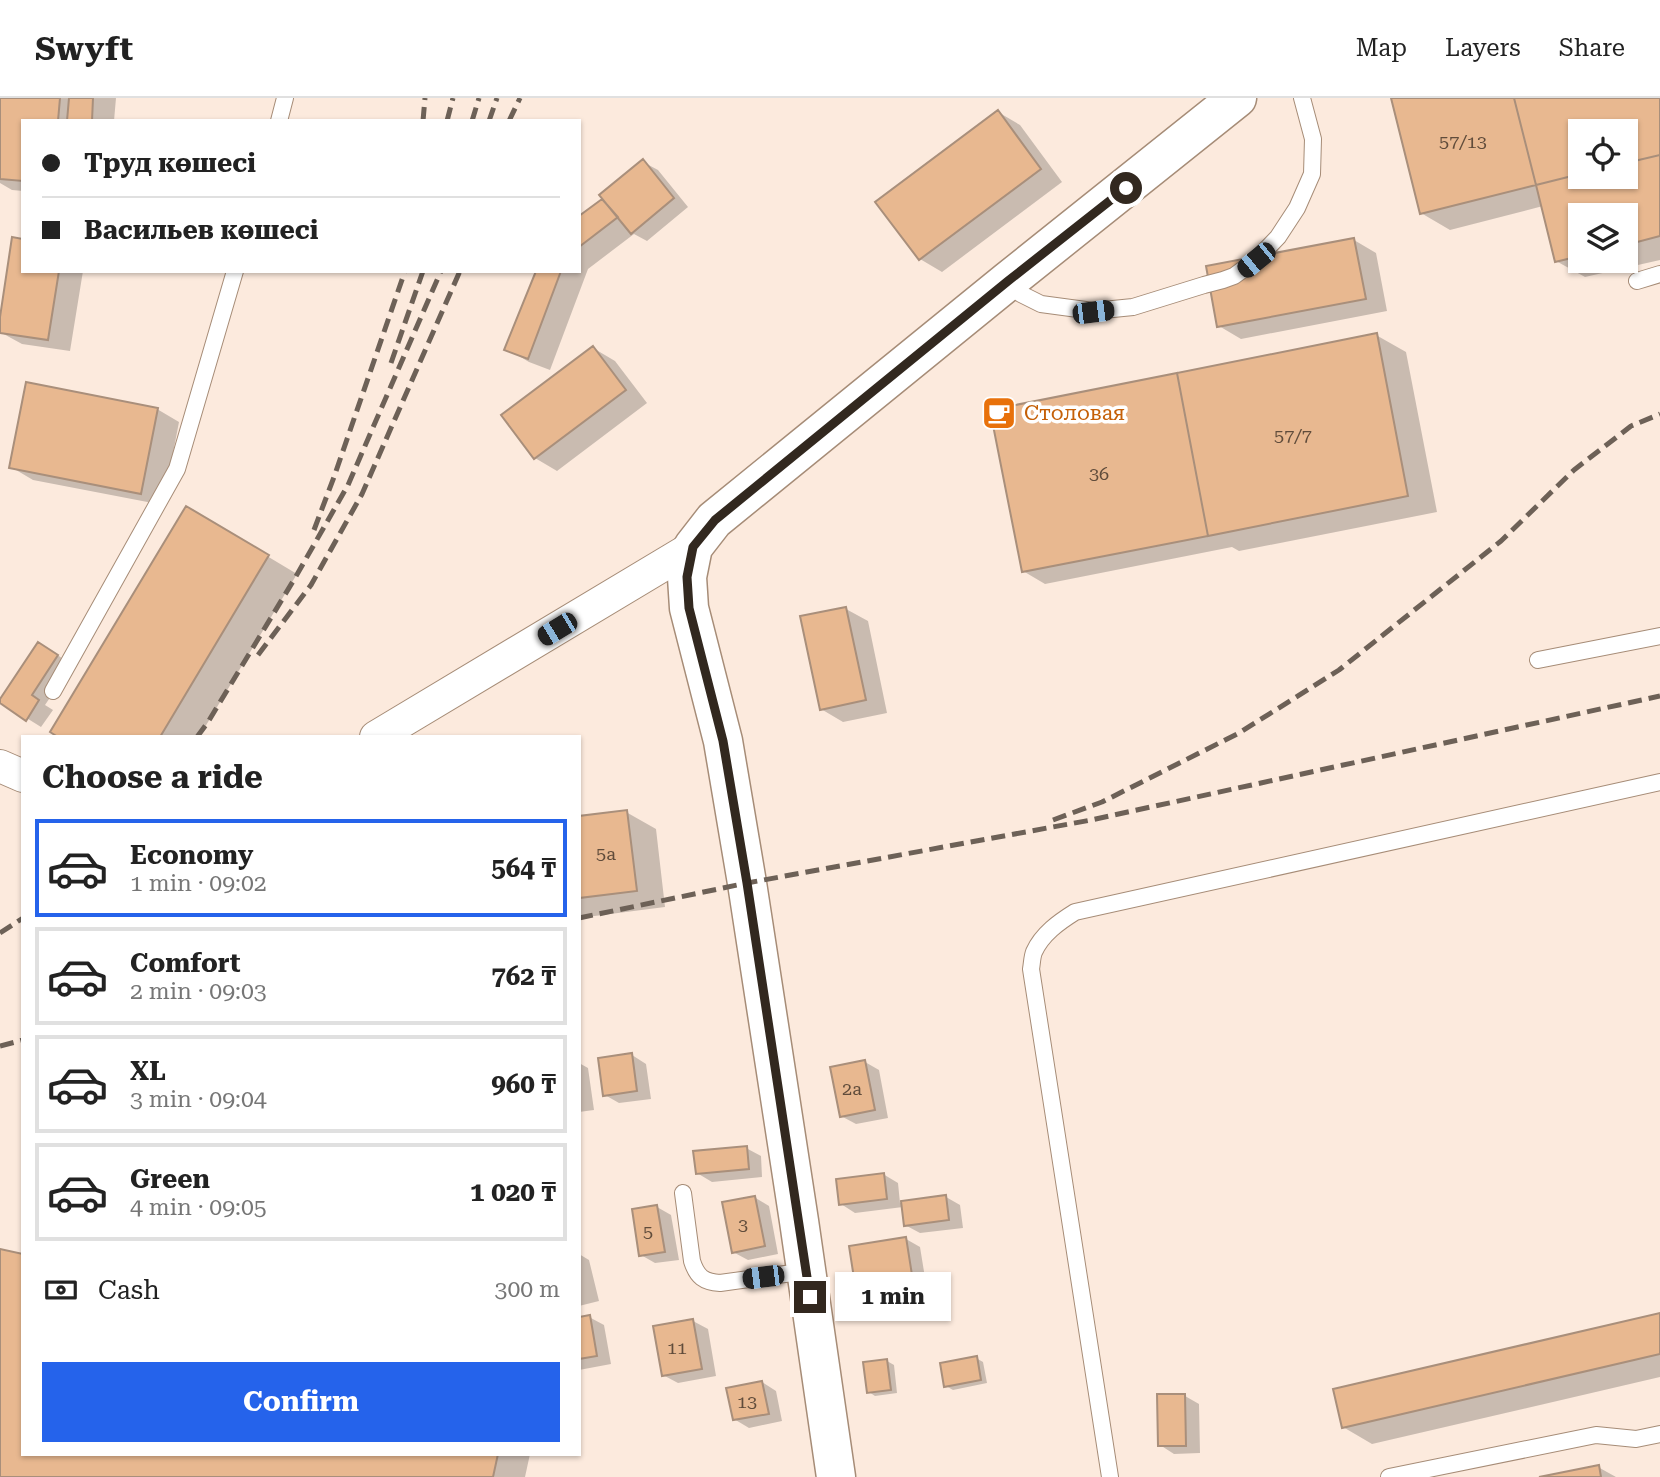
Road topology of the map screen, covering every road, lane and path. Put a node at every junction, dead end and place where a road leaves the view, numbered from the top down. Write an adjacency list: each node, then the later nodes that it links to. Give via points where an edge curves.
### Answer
1 (285, 98): 4 (lane)
2 (1302, 98): 7 (lane, via 1313,139 1312,174 1278,237 1234,276 1133,307 1093,312 1041,304)
3 (1231, 102): 7 (street)
4 (280, 119)
5 (234, 273): 12 (lane, via 177,469)
6 (1660, 274): 8 (lane)
7 (1008, 281): 9 (street, via 715,520)
8 (1637, 281)
9 (693, 547): 13 (street); 16 (street, via 687,577 689,608 723,741)
10 (1660, 636): 11 (lane)
11 (1538, 660)
12 (53, 691)
13 (379, 735)
14 (1660, 782): 19 (lane, via 1075,912 1044,937 1034,952 1031,969)
15 (683, 1193): 16 (lane, via 692,1261 702,1279 720,1283)
16 (807, 1271): 18 (street)
17 (1660, 1434): 20 (lane, via 1636,1439 1596,1435)
18 (836, 1477)
19 (1110, 1477)
20 (1389, 1477)

